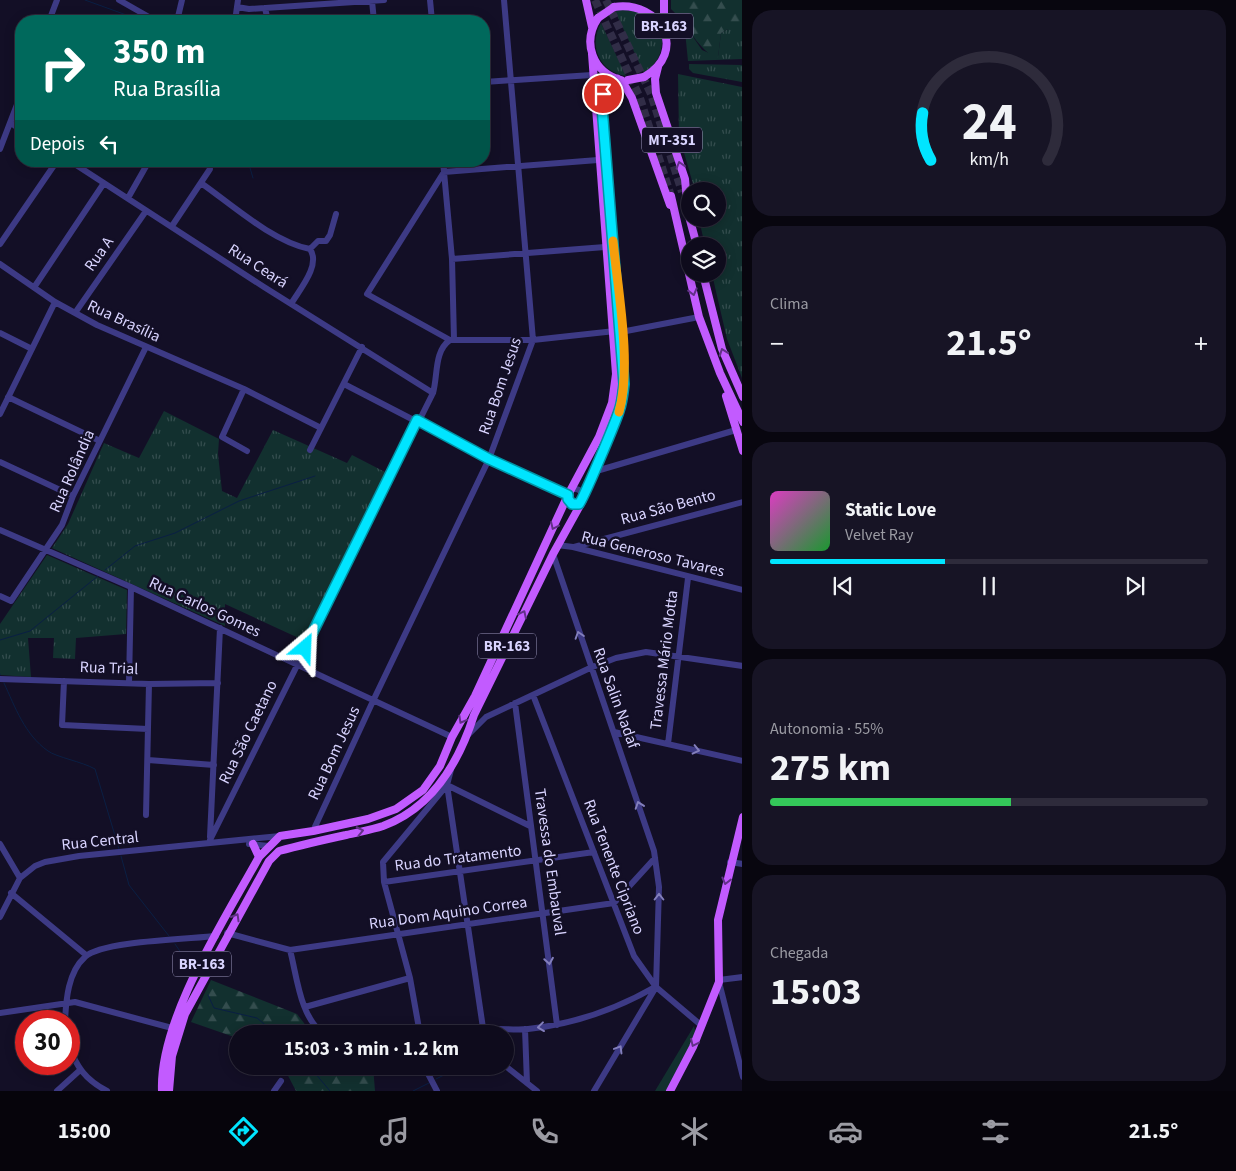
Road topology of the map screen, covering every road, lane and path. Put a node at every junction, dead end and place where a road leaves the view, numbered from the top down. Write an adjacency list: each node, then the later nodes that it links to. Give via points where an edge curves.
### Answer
1 (57, 0): 14 (street)
2 (119, 0): 10 (street)
3 (182, 0): 16 (street)
4 (384, 0): 9 (street)
5 (430, 0): 19 (street)
6 (504, 0): 26 (street, Rua Bom Jesus)
7 (586, 0): 21 (main road, BR-163)
8 (664, 0): 20 (main road)
9 (372, 1): 13 (street); 18 (street)
10 (127, 2): 15 (street)
11 (630, 2): 20 (main road, BR-163, via 650,10); 21 (main road, bridge, via 614,7 598,18)
12 (238, 3): 13 (street)
13 (265, 8): 17 (street)
14 (51, 15)
15 (147, 15)
16 (179, 15)
17 (267, 15)
18 (373, 15)
19 (431, 15)
20 (664, 26): 23 (main road, BR-163, via 667,47)
21 (592, 29): 22 (main road, BR-163)
22 (592, 54): 24 (main road, BR-163); 25 (main road, via 602,70)
23 (658, 67): 25 (main road, bridge, via 644,77); 40 (main road, MT-351, one-way to 23, via 656,93)
24 (592, 75): 26 (street); 32 (main road, BR-163)
25 (618, 79): 46 (main road, MT-351, via 632,98); 61 (main road, BR-163, via 604,91 602,102)
26 (511, 81): 27 (street); 33 (street, Rua Bom Jesus)
27 (490, 82)
28 (15, 110): 29 (street)
29 (10, 123): 30 (street); 31 (street)
30 (15, 126)
31 (0, 149)
32 (598, 160): 33 (street); 50 (main road, BR-163)
33 (519, 166): 39 (street); 52 (street, Rua Bom Jesus)
34 (53, 167): 49 (street)
35 (79, 167): 41 (street, Rua Ceará)
36 (146, 167): 44 (street)
37 (210, 167): 42 (street)
38 (444, 167): 39 (street)
39 (444, 172): 53 (street); 63 (street, via 367,294)
40 (684, 182)
41 (104, 183): 44 (street, Rua Ceará); 56 (street)
42 (201, 183): 48 (street); 51 (street, via 266,229 298,247)
43 (671, 196): 46 (main road)
44 (128, 198): 45 (street, Rua Ceará)
45 (146, 211): 48 (street, Rua Ceará); 59 (street, Rua A)
46 (673, 211): 60 (main road, MT-351, one-way to 60)
47 (336, 214): 51 (street, via 326,241 318,241)
48 (172, 226): 58 (street, Rua Ceará)
49 (0, 244)
50 (605, 247): 52 (street); 61 (main road, BR-163)
51 (310, 249): 58 (street, via 314,264)
52 (524, 254): 53 (street); 64 (street, Rua Bom Jesus)
53 (452, 259): 63 (street)
54 (0, 264): 56 (street, Rua Brasília)
55 (705, 282): 72 (main road, one-way to 55, via 722,349)
56 (35, 286): 57 (street, Rua Brasília)
57 (55, 302): 59 (street, Rua Brasília); 67 (street)
58 (291, 304): 66 (street, Rua Ceará)
59 (75, 314): 65 (street, Rua Brasília)
60 (700, 317): 61 (street); 68 (main road, MT-351)
61 (618, 331): 64 (street); 85 (main road, BR-163, via 624,384 619,411); 86 (main road, BR-163, via 612,403 599,437)
62 (0, 333): 67 (street)
63 (452, 340): 64 (street); 71 (street, Rua São Caetano, via 440,350)
64 (533, 340): 83 (street, Rua Bom Jesus)
65 (146, 346): 70 (street, Rua Brasília); 79 (street, Rua Rolândia)
66 (362, 347): 69 (street); 71 (street, Rua Ceará)
67 (32, 348): 73 (street)
68 (712, 352): 76 (main road, MT-351); 78 (main road)
69 (344, 384): 75 (street); 77 (street)
70 (244, 389): 77 (street, Rua Brasília); 81 (street, via 222,437)
71 (432, 393): 75 (street, Rua São Caetano)
72 (742, 396)
73 (8, 397): 74 (street); 79 (street)
74 (0, 414)
75 (417, 420): 83 (street); 101 (street, Rua São Caetano)
76 (742, 422)
77 (321, 428): 80 (street)
78 (736, 430): 82 (main road); 85 (street)
79 (100, 441): 87 (street, Rua Rolândia)
80 (310, 450)
81 (247, 451)
82 (742, 451)
83 (489, 459): 86 (street); 110 (street, Rua Bom Jesus)
84 (0, 462): 87 (street)
85 (592, 472): 88 (main road, BR-163)
86 (568, 495): 88 (street, via 572,504); 88 (street, via 578,490); 117 (main road, BR-163, one-way to 117, via 475,696)
87 (74, 496): 93 (street, Rua Rolândia, via 62,525)
88 (583, 500): 91 (main road, BR-163)
89 (742, 502): 92 (street, Rua São Bento)
90 (0, 530): 93 (street, Rua Carlos Gomes)
91 (558, 545): 92 (street, Rua Generoso Tavares); 94 (main road, BR-163)
92 (573, 547): 95 (street, Rua Generoso Tavares)
93 (46, 550): 96 (street, Rua Carlos Gomes); 98 (street, Rua Rolândia, via 11,601)
94 (553, 554): 103 (street, Rua Salin Nadaf, one-way to 94); 112 (main road, BR-163, one-way to 94)
95 (688, 578): 97 (street, Rua Generoso Tavares); 100 (street, Travessa Mário Motta)
96 (131, 587): 99 (street, Rua Carlos Gomes); 106 (street)
97 (742, 590)
98 (0, 596)
99 (220, 628): 101 (street, Rua Carlos Gomes); 107 (street, Rua São Caetano)
100 (678, 655): 102 (street); 103 (street, via 646,652); 118 (street, Travessa Mário Motta)
101 (296, 665): 110 (street, Rua Carlos Gomes); 129 (street, Rua São Caetano)
102 (742, 666)
103 (590, 668): 109 (street); 115 (street, Rua Salin Nadaf)
104 (0, 679): 105 (street, Rua Trial)
105 (64, 681): 106 (street, Rua Trial); 114 (street, via 62,725)
106 (130, 683): 108 (street, Rua Trial)
107 (218, 683): 108 (street, Rua Trial); 122 (street, Rua São Caetano)
108 (149, 684): 114 (street)
109 (533, 696): 111 (street); 136 (street, Rua Tenente Cipriano)
110 (373, 701): 117 (street, Rua Carlos Gomes); 127 (street, Rua Bom Jesus)
111 (515, 703): 113 (street); 126 (street, Travessa do Embauval)
112 (474, 715): 113 (street); 116 (main road, BR-163)
113 (486, 718): 116 (street)
114 (148, 729): 119 (street)
115 (614, 732): 118 (street); 138 (street, Rua Salin Nadaf, one-way to 115)
116 (467, 736): 117 (main road, via 462,740); 121 (main road, BR-163)
117 (452, 738): 127 (main road, BR-163, via 440,766 423,790 396,808 368,819)
118 (668, 744): 120 (street, one-way to 120)
119 (148, 760): 122 (street); 124 (street)
120 (742, 761)
121 (452, 765): 123 (street); 131 (main road, BR-163, one-way to 121, via 382,826 403,817 425,801)
122 (214, 766): 129 (street, Rua São Caetano)
123 (447, 785): 126 (street); 142 (street); 144 (street, via 383,862)
124 (146, 815)
125 (742, 816): 140 (main road)
126 (530, 826): 139 (street, Travessa do Embauval)
127 (313, 831): 128 (main road, BR-163); 131 (main road)
128 (280, 836): 130 (street, Rua Central); 134 (main road, BR-163)
129 (210, 842): 130 (street, Rua Central); 143 (street, Rua Central, via 55,860 35,866)
130 (233, 842): 133 (street, Rua Central)
131 (307, 843): 135 (main road, BR-163)
132 (0, 844): 143 (street)
133 (253, 844): 134 (street, Rua Central); 137 (main road)
134 (268, 846): 135 (main road); 137 (main road, BR-163)
135 (279, 851): 150 (main road, BR-163, one-way to 135, via 269,861)
136 (594, 852): 139 (street, Rua do Tratamento); 146 (street, Rua Tenente Cipriano)
137 (260, 857): 152 (main road, BR-163)
138 (655, 858): 146 (street); 158 (street, Rua Salin Nadaf, one-way to 138, via 659,886)
139 (535, 862): 142 (street, Rua do Tratamento); 147 (street, Travessa do Embauval)
140 (730, 862): 141 (street); 157 (main road, one-way to 157, via 718,920)
141 (742, 864)
142 (461, 871): 144 (street, Rua do Tratamento); 149 (street)
143 (20, 878): 145 (street, Rua Central)
144 (384, 882): 151 (street)
145 (11, 893): 148 (street, Rua Central); 154 (street)
146 (614, 903): 147 (street, Rua Dom Aquino Correa); 158 (street, Rua Tenente Cipriano, via 634,956)
147 (542, 913): 149 (street, Rua Dom Aquino Correa); 166 (street, Travessa do Embauval, one-way to 166)
148 (0, 917)
149 (469, 924): 151 (street, Rua Dom Aquino Correa); 165 (street)
150 (227, 933): 153 (street, Rua Dom Aquino Correa); 183 (main road, BR-163, via 178,1031)
151 (398, 933): 153 (street, Rua Dom Aquino Correa); 156 (street)
152 (216, 936): 154 (street, via 109,946); 168 (main road, BR-163)
153 (290, 950): 160 (street)
154 (86, 955): 159 (street, via 79,963)
155 (742, 977): 157 (street)
156 (410, 978): 160 (street); 164 (street)
157 (719, 981): 167 (main road); 172 (street)
158 (656, 987): 166 (street, via 597,1015); 167 (street, Rua Tenente Cipriano); 187 (street, one-way to 158)
159 (66, 1003): 161 (street); 162 (street); 168 (street, via 75,1002)
160 (305, 1007): 163 (street)
161 (66, 1010)
162 (0, 1013)
163 (315, 1025)
164 (418, 1025)
165 (483, 1025)
166 (558, 1025): 170 (street, one-way to 170)
167 (702, 1026): 188 (main road, one-way to 188)
168 (172, 1028): 182 (main road, BR-163)
169 (514, 1029): 170 (street)
170 (525, 1030): 179 (street)
171 (742, 1038): 172 (street)
172 (734, 1039): 177 (street)
173 (80, 1072): 181 (street)
174 (514, 1073): 179 (street)
175 (75, 1075): 180 (street)
176 (429, 1075): 185 (street)
177 (742, 1077)
178 (281, 1081): 184 (street)
179 (527, 1083): 186 (street)
180 (57, 1091)
181 (107, 1091)
182 (162, 1091)
183 (169, 1091)
184 (274, 1091)
185 (437, 1091)
186 (537, 1091)
187 (594, 1091)
188 (671, 1091)

